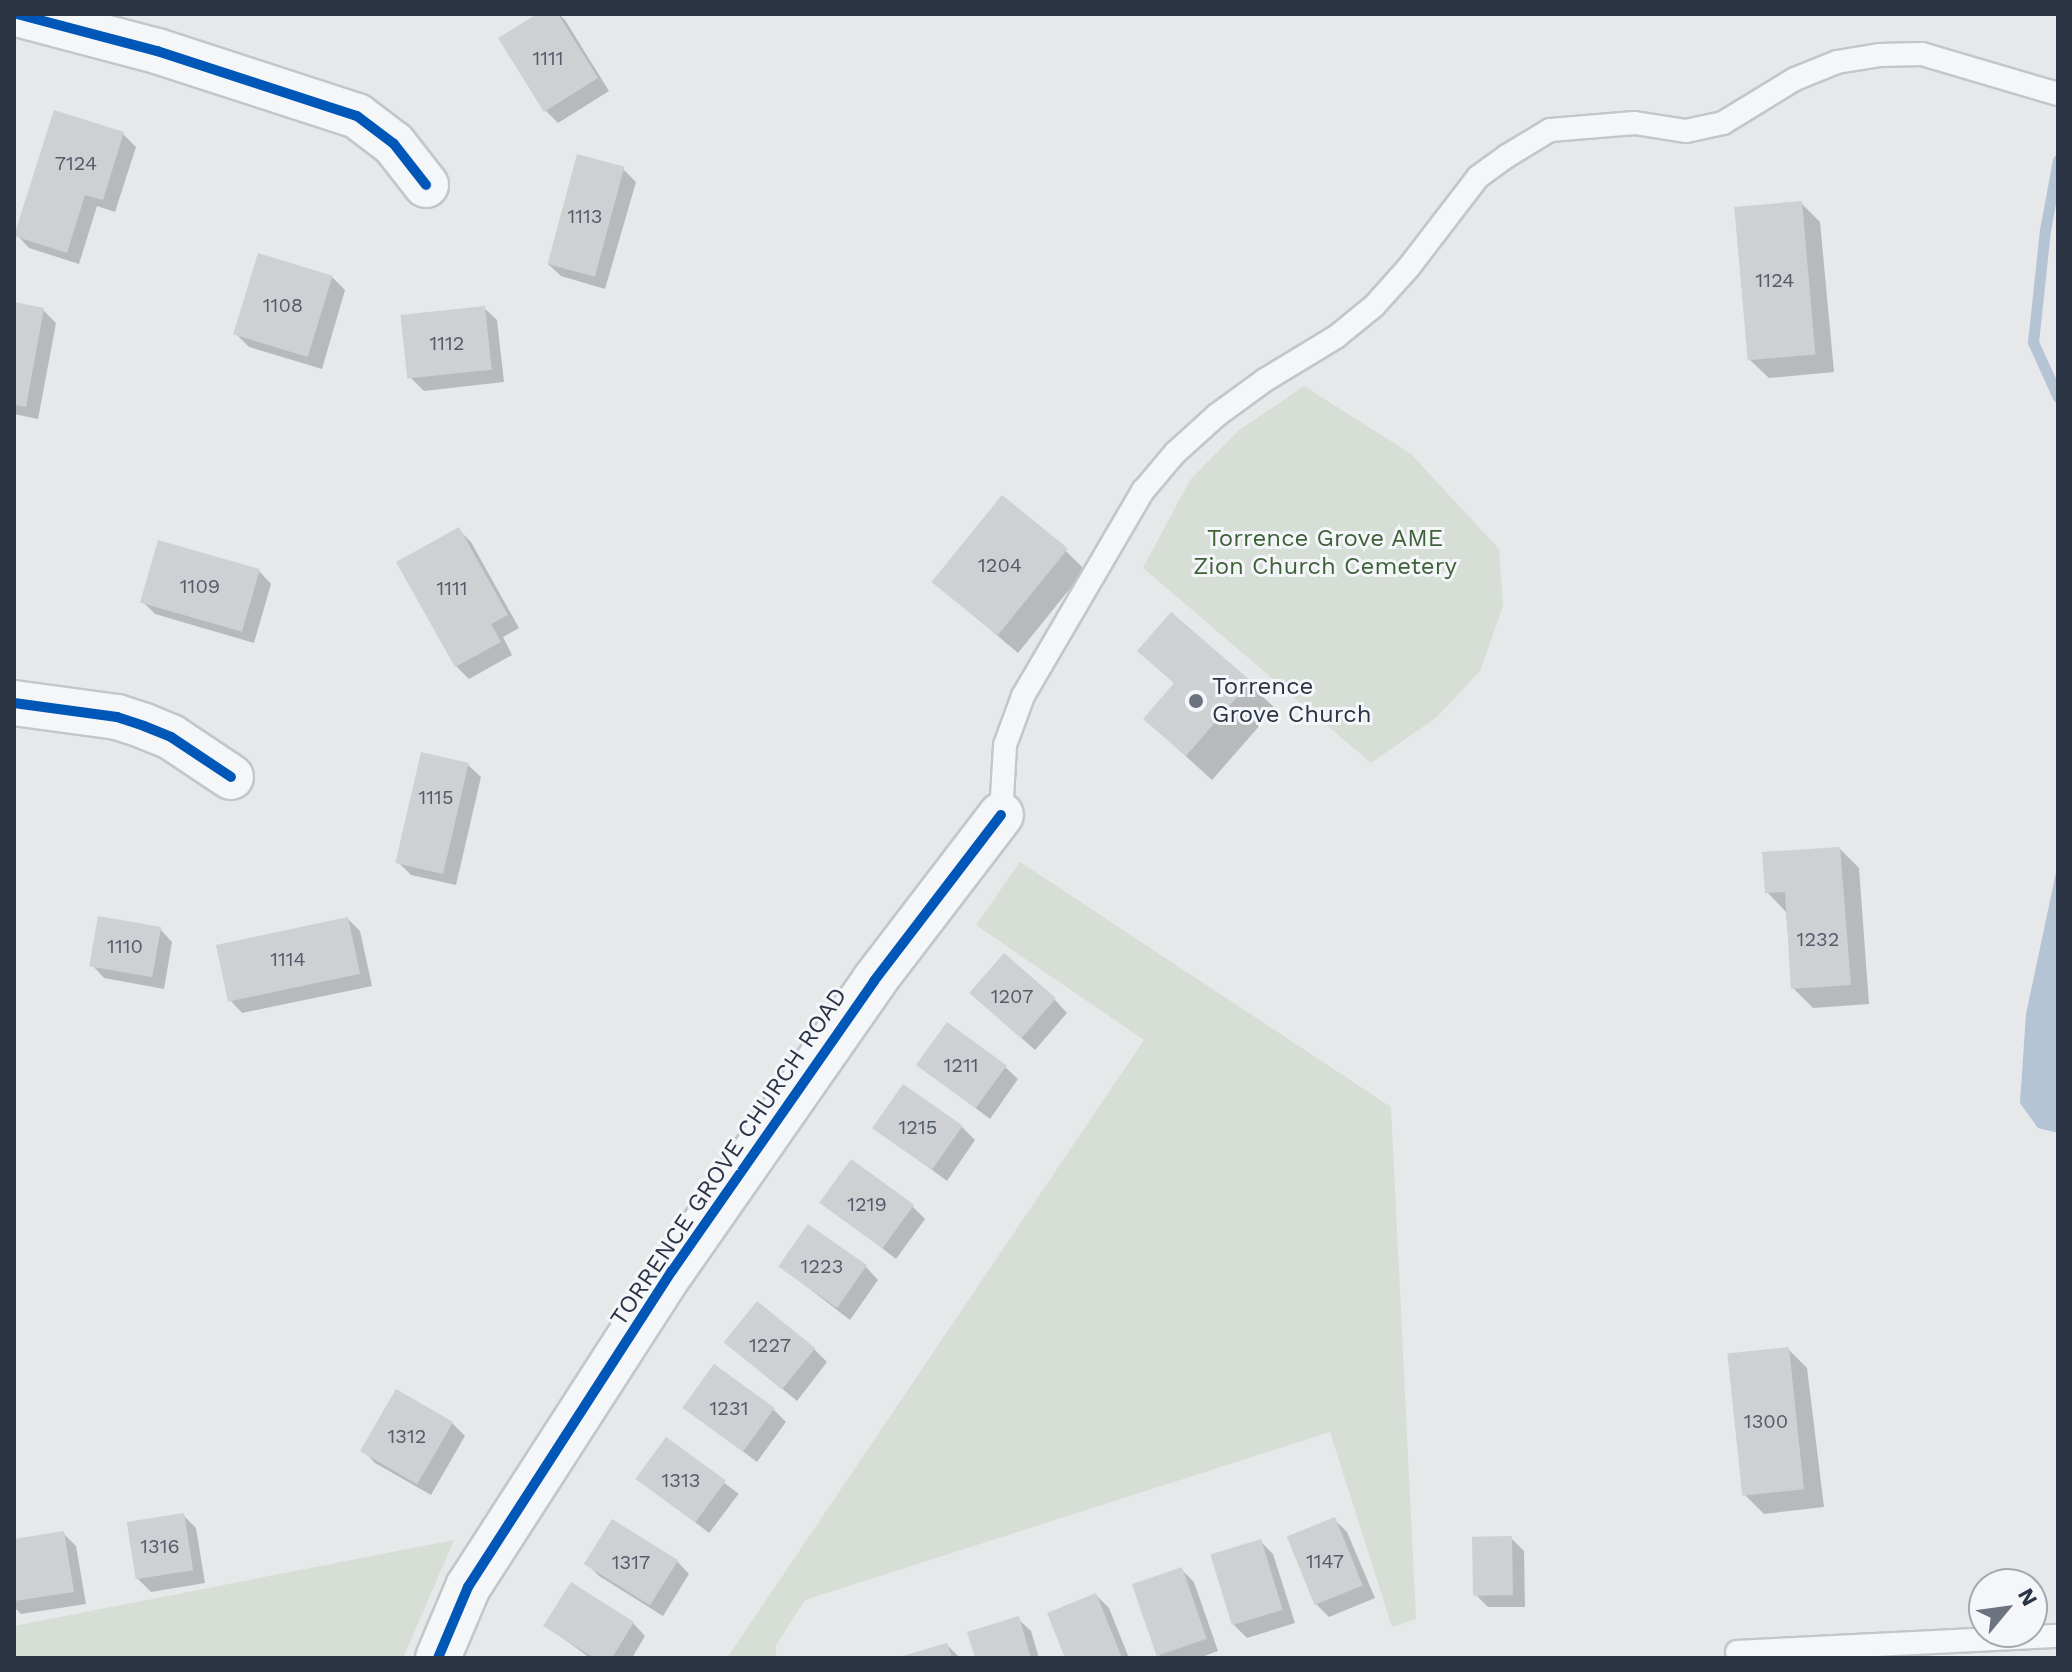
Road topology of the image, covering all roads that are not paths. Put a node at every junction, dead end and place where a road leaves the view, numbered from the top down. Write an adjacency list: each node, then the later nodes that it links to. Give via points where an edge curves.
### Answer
1 (17, 14): 3 (street, via 157,51 357,116 394,144)
2 (2052, 92): 6 (lane, via 1922,54 1880,55 1837,62 1795,79 1723,123 1686,131 1635,123 1550,130 1507,156 1478,177 1374,306 1217,415 1143,491 1023,696 1005,745)
3 (426, 185)
4 (14, 703): 5 (street, via 117,717 144,726 171,737)
5 (231, 777)
6 (1001, 815): 9 (street, TORRENCE GROVE CHURCH ROAD, via 874,981 672,1271 468,1587)
7 (2058, 1636): 8 (lane)
8 (1737, 1652)
9 (438, 1658)

